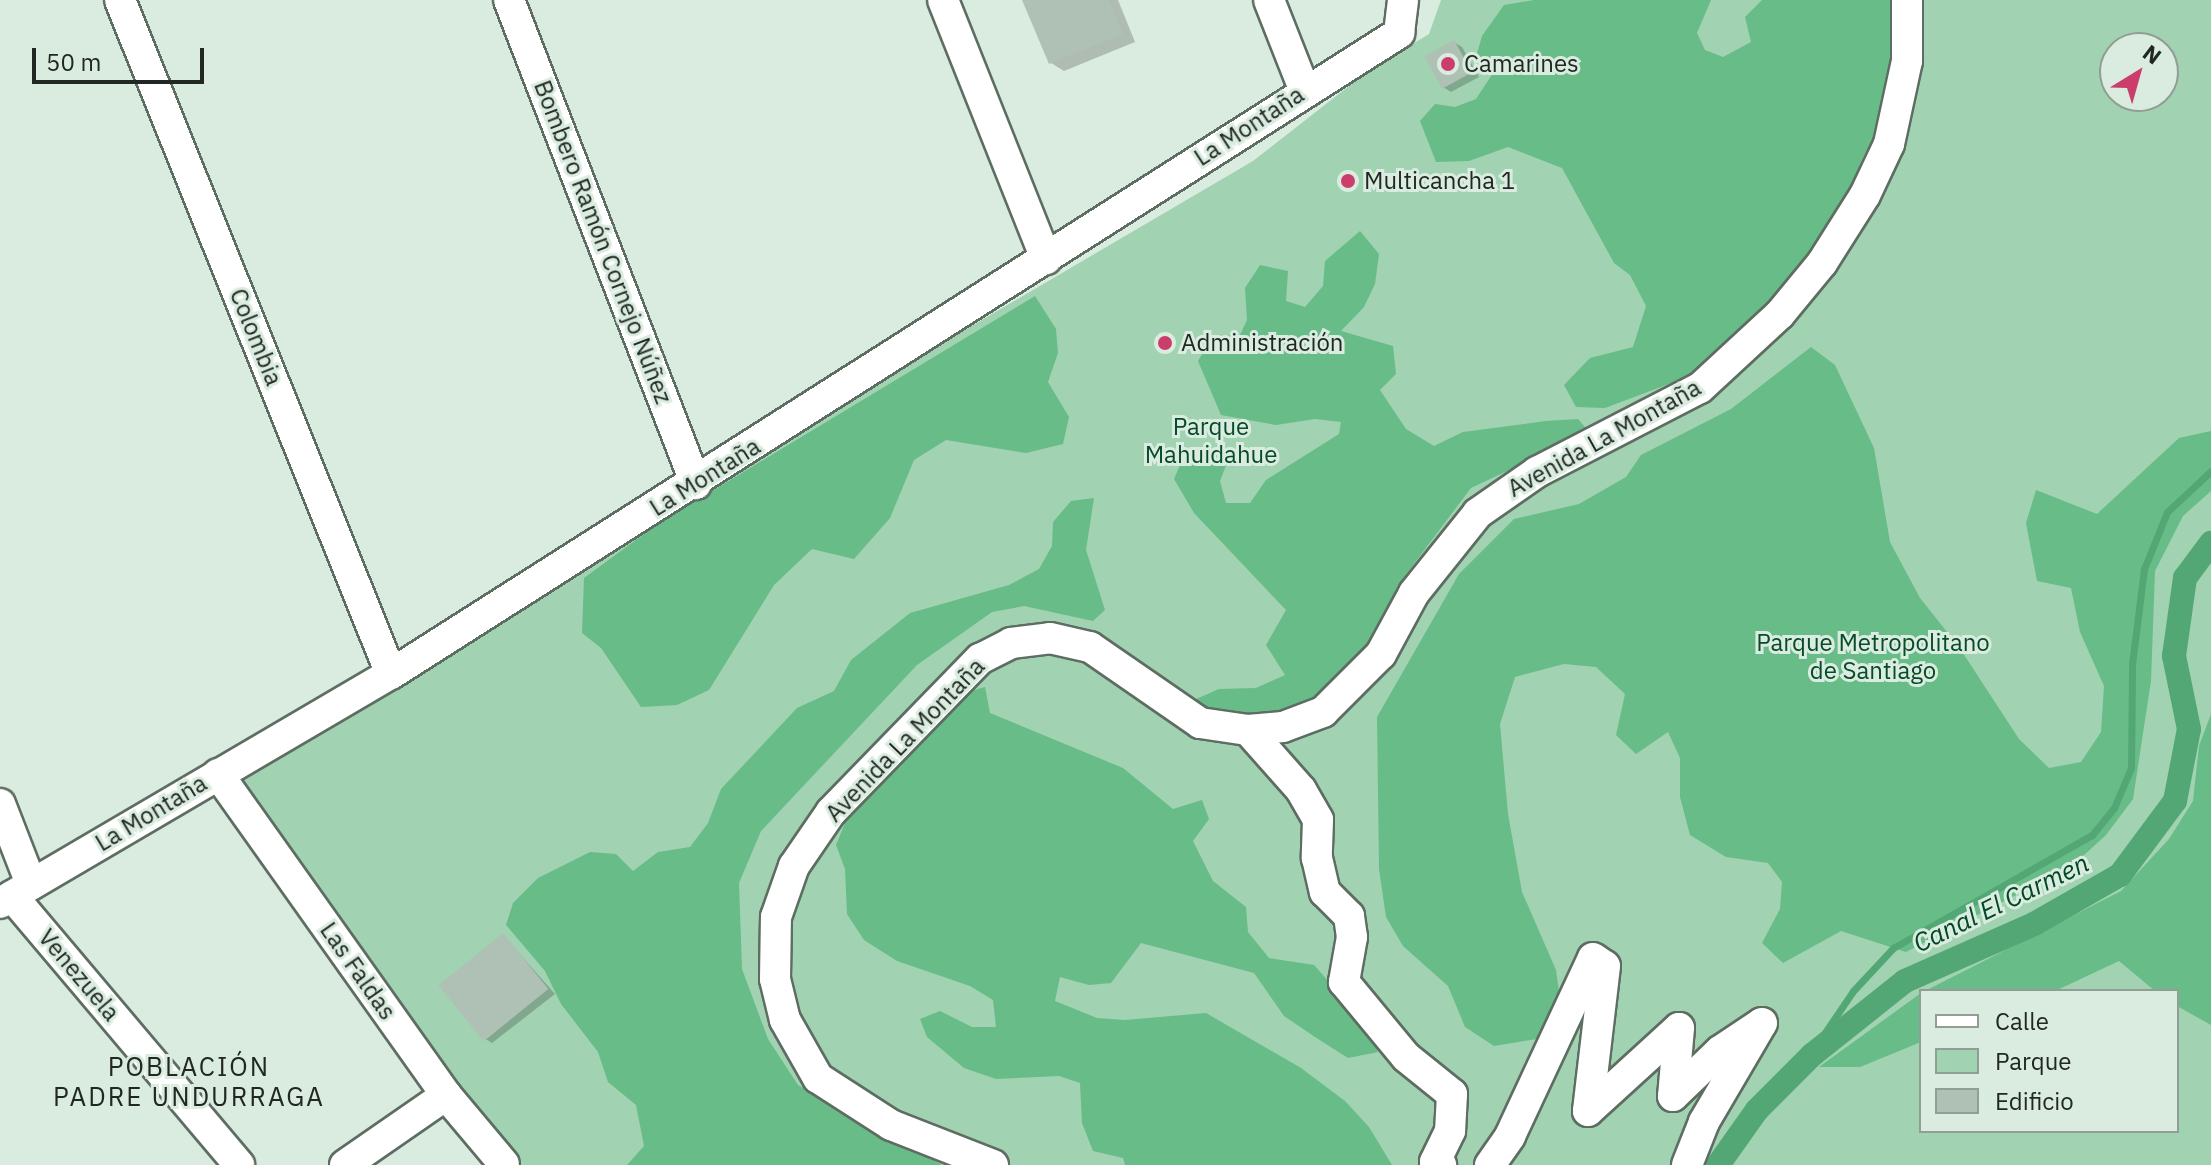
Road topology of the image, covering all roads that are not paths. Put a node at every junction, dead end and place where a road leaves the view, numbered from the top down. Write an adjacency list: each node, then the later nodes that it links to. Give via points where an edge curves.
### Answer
1 (120, 0): 10 (street, Colombia)
2 (509, 0): 9 (street, Bombero Ramón Cornejo Núñez)
3 (943, 0): 8 (street)
4 (1269, 0): 7 (street)
5 (1403, 0): 7 (street, La Montaña, via 1399,33)
6 (1907, 0): 11 (street, Avenida La Montaña, via 1907,61 1889,144 1845,227 1780,314 1700,388 1537,472 1478,513 1414,593 1381,654 1323,712 1283,727)
7 (1304, 89): 8 (street, La Montaña)
8 (1046, 259): 9 (street, La Montaña)
9 (696, 484): 10 (street, La Montaña)
10 (391, 674): 12 (street, La Montaña)
11 (1248, 730): 19 (street, Avenida La Montaña, via 1200,723 1090,647 1050,638 1011,643 980,659 958,681 831,812 794,866 776,917 775,979 785,1020 818,1078 891,1125); 20 (street, via 1301,790 1318,820 1317,858 1325,892 1349,916 1352,937 1344,982 1406,1057 1452,1094 1450,1131 1435,1162)
12 (218, 774): 14 (street, La Montaña); 15 (street, Las Faldas)
13 (0, 804): 14 (street, Venezuela)
14 (15, 894): 17 (street, Venezuela)
15 (446, 1095): 16 (street, Las Faldas); 18 (street)
16 (504, 1164)
17 (239, 1165)
18 (345, 1165)
19 (993, 1165)
20 (1441, 1165)
21 (1490, 1165): 22 (street, via 1510,1136 1593,958 1605,966 1588,1111 1679,1028 1673,1096 1720,1051 1762,1023 1704,1122)
22 (1687, 1165)

